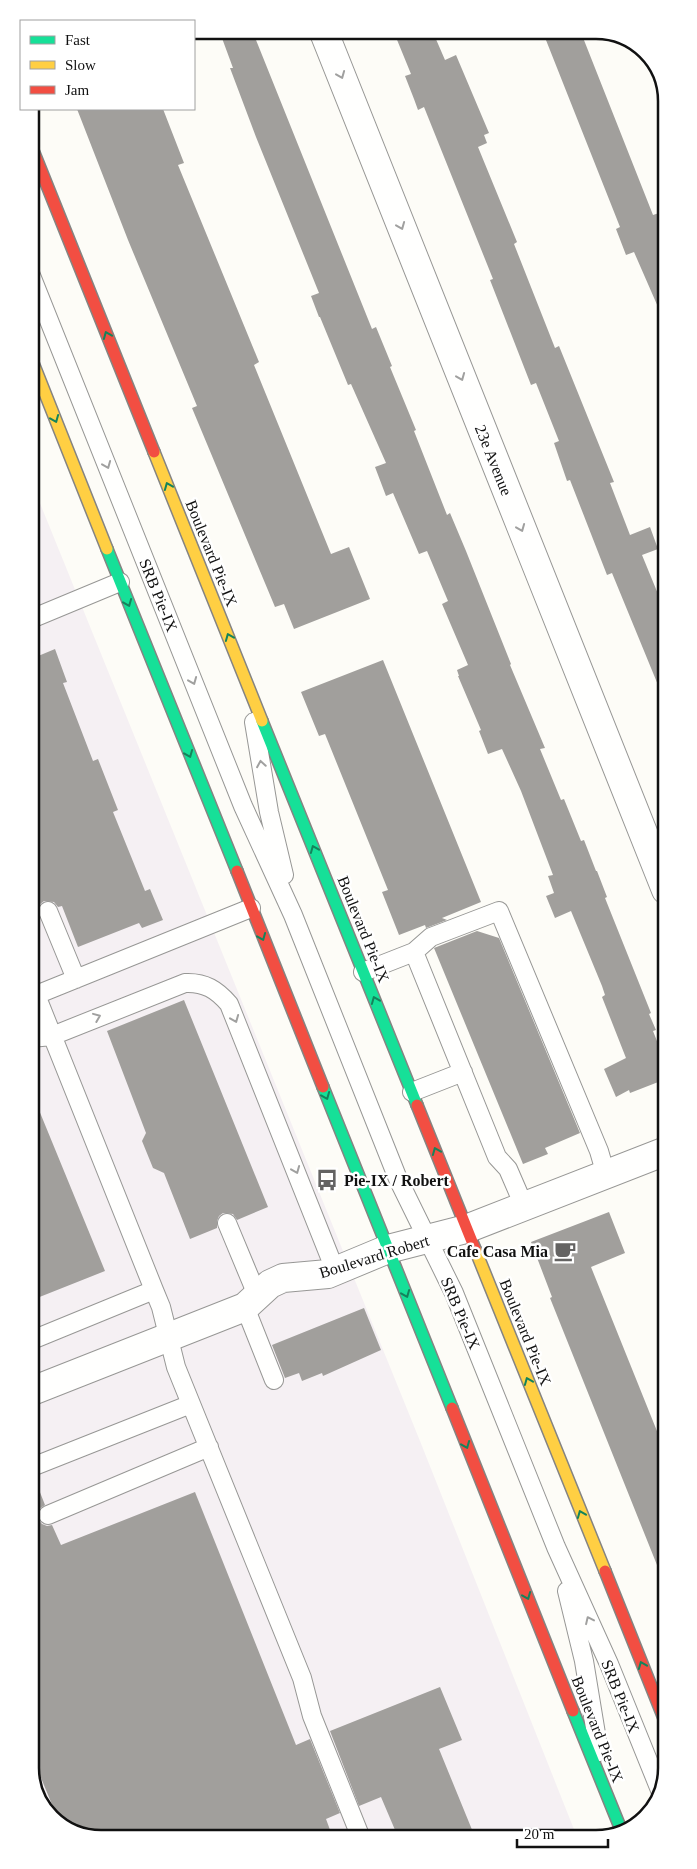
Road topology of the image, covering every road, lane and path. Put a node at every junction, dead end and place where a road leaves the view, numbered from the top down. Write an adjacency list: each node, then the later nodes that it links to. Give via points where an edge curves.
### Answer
1 (327, 39): 8 (street, 23e Avenue, one-way to 8)
2 (39, 165): 7 (main road, Boulevard Pie-IX, one-way to 2)
3 (39, 296): 11 (lane, SRB Pie-IX, one-way to 11, via 243,806)
4 (39, 381): 5 (main road, Boulevard Pie-IX, one-way to 5)
5 (120, 582): 6 (lane); 9 (main road, Boulevard Pie-IX, one-way to 9)
6 (39, 615)
7 (247, 682): 11 (lane, SRB Pie-IX, one-way to 7, via 269,812); 13 (main road, Boulevard Pie-IX, one-way to 7)
8 (658, 870)
9 (250, 908): 14 (lane); 27 (main road, Boulevard Pie-IX, one-way to 27)
10 (48, 911): 14 (lane)
11 (293, 914): 26 (lane, SRB Pie-IX, via 398,1179)
12 (414, 952): 13 (lane); 19 (lane); 22 (lane, via 431,937 499,911 599,1151)
13 (363, 972): 20 (main road, Boulevard Pie-IX, one-way to 13)
14 (76, 979): 15 (lane)
15 (39, 994)
16 (39, 1003): 17 (lane)
17 (52, 1036): 18 (lane); 28 (lane, one-way to 28, via 178,985 194,982 217,991 229,1004); 29 (lane)
18 (39, 1037)
19 (462, 1072): 20 (lane); 23 (lane, via 497,1157 508,1169)
20 (412, 1092): 25 (main road, Boulevard Pie-IX, one-way to 20)
21 (658, 1154): 22 (street, Boulevard Robert)
22 (606, 1175): 23 (street, Boulevard Robert)
23 (524, 1206): 25 (street, Boulevard Robert)
24 (228, 1224): 30 (lane)
25 (466, 1229): 26 (street, Boulevard Robert); 40 (main road, Boulevard Pie-IX, one-way to 25)
26 (428, 1239): 27 (street, Boulevard Robert); 39 (lane, SRB Pie-IX, via 462,1311)
27 (388, 1249): 28 (street, Boulevard Robert); 42 (main road, Boulevard Pie-IX, one-way to 42)
28 (336, 1270): 30 (street, Boulevard Robert, via 328,1274 284,1278 270,1284)
29 (154, 1290): 31 (lane); 32 (lane)
30 (251, 1301): 31 (street, Boulevard Robert); 33 (lane)
31 (169, 1336): 34 (street, Boulevard Robert); 35 (lane, via 176,1367)
32 (39, 1337)
33 (274, 1380)
34 (39, 1388)
35 (191, 1404): 36 (lane); 37 (lane)
36 (209, 1447): 38 (lane); 44 (lane, via 302,1678 312,1716)
37 (39, 1464)
38 (48, 1514)
39 (556, 1547): 41 (lane, SRB Pie-IX, one-way to 39, via 609,1664); 42 (lane, SRB Pie-IX, via 584,1661)
40 (658, 1704)
41 (657, 1782)
42 (605, 1790): 43 (main road, Boulevard Pie-IX)
43 (620, 1826)
44 (358, 1830)

